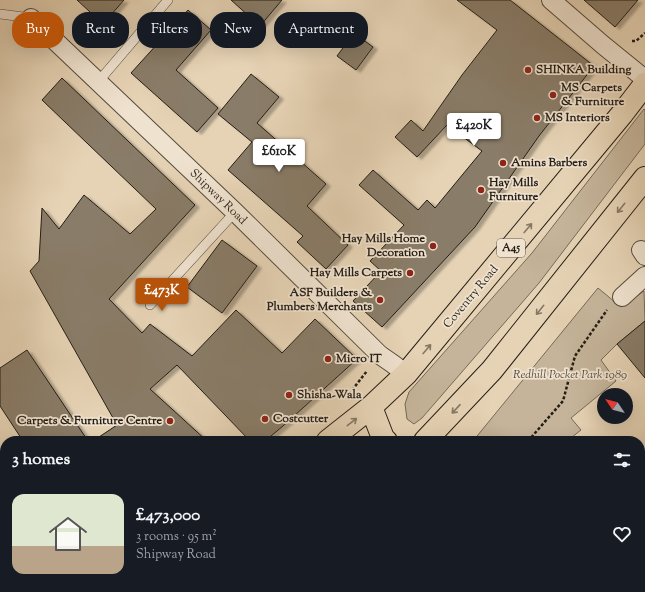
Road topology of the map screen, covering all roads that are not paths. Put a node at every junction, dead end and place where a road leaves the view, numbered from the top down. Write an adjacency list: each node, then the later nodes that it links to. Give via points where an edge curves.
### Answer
1 (168, 0): 7 (lane)
2 (551, 0): 6 (street)
3 (0, 14): 4 (lane)
4 (12, 16)
5 (62, 48): 7 (street, Shipway Road)
6 (645, 79)
7 (98, 82): 10 (street, Shipway Road)
8 (645, 84): 14 (highway, Coventry Road / A45, one-way to 8)
9 (645, 178): 18 (highway, one-way to 18, via 492,370)
10 (235, 212): 13 (lane); 14 (street, Shipway Road, via 380,355)
11 (645, 276): 12 (street)
12 (622, 297)
13 (150, 306)
14 (406, 374): 15 (highway, Coventry Road / A45)
15 (371, 407): 16 (highway, Coventry Road / A45, one-way to 15); 17 (highway)
16 (334, 436)
17 (382, 436)
18 (431, 436)

